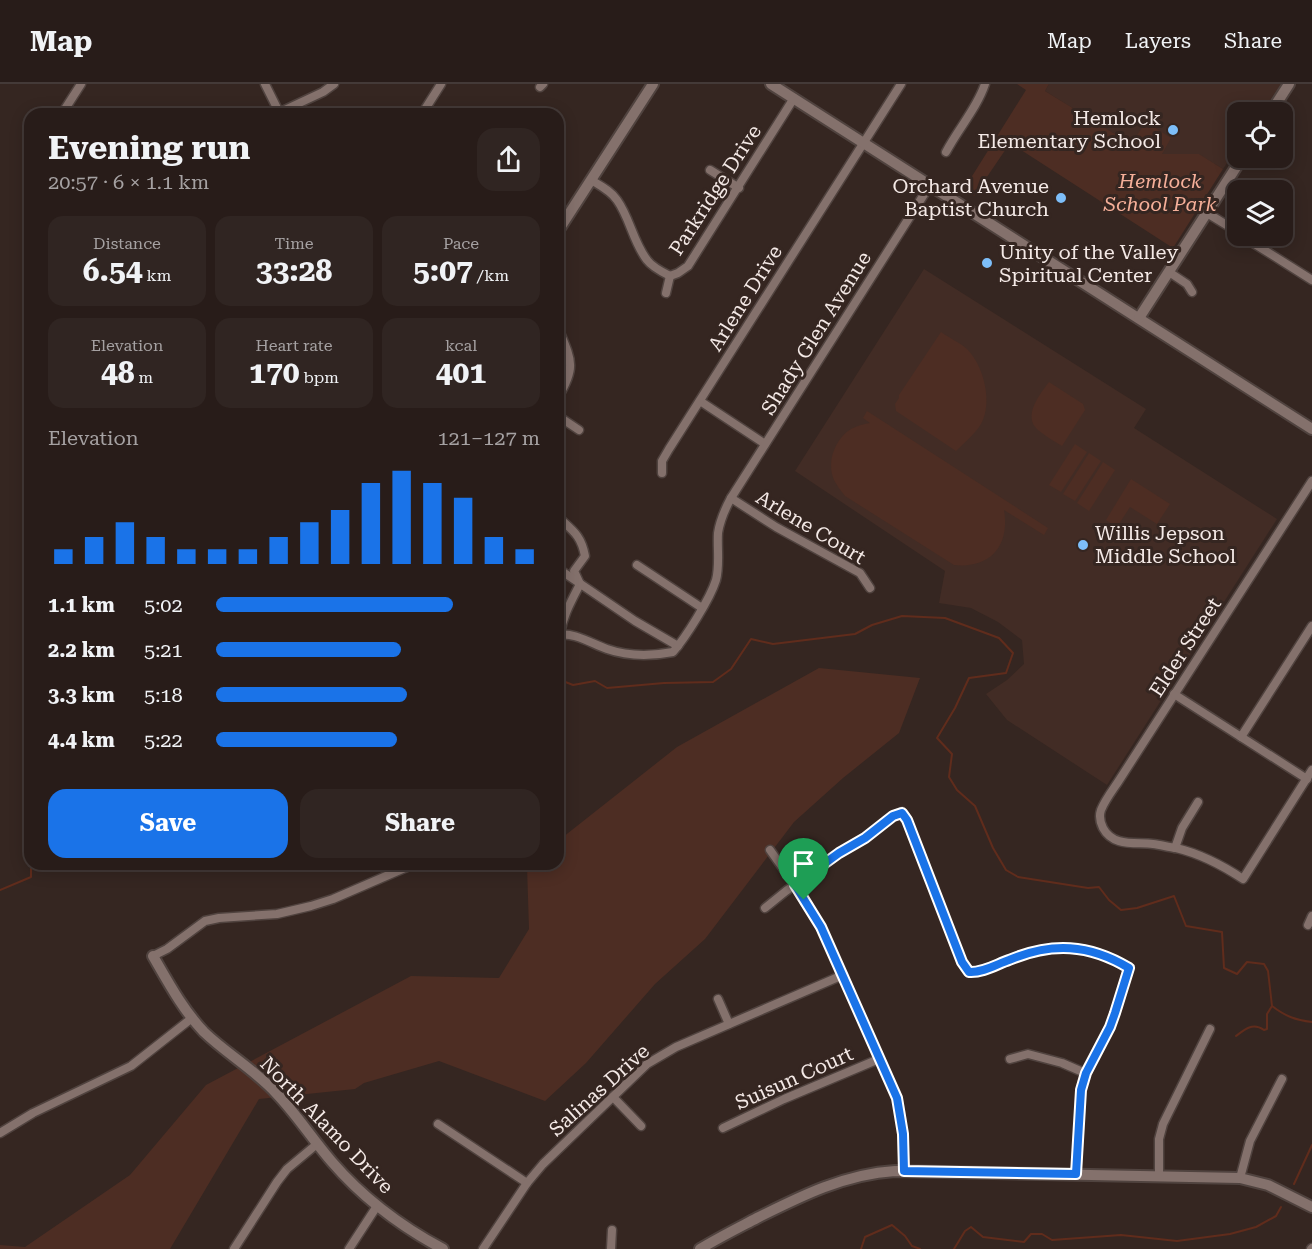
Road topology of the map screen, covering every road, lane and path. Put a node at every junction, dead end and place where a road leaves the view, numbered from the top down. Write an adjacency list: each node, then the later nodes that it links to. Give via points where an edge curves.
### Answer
1 (81, 84): 12 (street)
2 (265, 84): 13 (street)
3 (334, 84): 14 (street)
4 (441, 84): 15 (street)
5 (653, 84): 20 (street)
6 (771, 84): 10 (street)
7 (901, 84): 16 (street, Arlene Drive)
8 (985, 84): 17 (street)
9 (1288, 84): 11 (street)
10 (794, 98): 16 (street); 22 (street, Parkridge Drive)
11 (1277, 102)
12 (66, 108)
13 (276, 108)
14 (289, 108)
15 (426, 108)
16 (864, 143): 21 (street); 35 (street, Arlene Drive)
17 (946, 152)
18 (1236, 168): 23 (street)
19 (710, 170): 22 (street)
20 (591, 180): 24 (street); 28 (street, Parkridge Drive, via 616,198 647,260)
21 (930, 185): 32 (street); 39 (street, Shady Glen Avenue)
22 (739, 188): 28 (street, Parkridge Drive, via 688,266)
23 (1207, 213): 25 (street); 27 (street)
24 (564, 222)
25 (1227, 225)
26 (1258, 246): 29 (street)
27 (1169, 272): 30 (street); 32 (street)
28 (670, 276): 31 (street)
29 (1312, 280)
30 (1192, 292)
31 (666, 293)
32 (1139, 318): 37 (street)
33 (564, 342): 34 (street, via 570,370)
34 (564, 386)
35 (700, 401): 39 (street); 40 (street, Arlene Drive, via 662,461)
36 (564, 420): 38 (street)
37 (1312, 429)
38 (579, 430)
39 (765, 444): 42 (street, Shady Glen Avenue)
40 (662, 473)
41 (1312, 481): 53 (street, Elder Street)
42 (731, 498): 47 (street, Arlene Court, via 860,573); 48 (street, Shady Glen Avenue, via 718,533 716,580)
43 (564, 523): 46 (street, via 583,543 585,556 574,571)
44 (637, 565): 48 (street)
45 (564, 574): 46 (street)
46 (580, 584): 49 (street); 52 (street)
47 (870, 588)
48 (702, 608): 52 (street, Shady Glen Avenue)
49 (564, 616)
50 (1312, 626): 54 (street)
51 (564, 635): 52 (street, via 622,653 658,655 673,652)
52 (678, 646)
53 (1174, 694): 54 (street); 58 (street, Elder Street, via 1100,816 1106,834 1121,842)
54 (1241, 737): 56 (street)
55 (1312, 770): 56 (street)
56 (1306, 779): 58 (street, via 1243,879 1217,863)
57 (1198, 802): 58 (street)
58 (1175, 848)
59 (770, 850): 61 (street)
60 (400, 870): 65 (street, via 311,906 277,914 205,921)
61 (795, 885): 62 (street); 66 (street, via 821,927); 73 (street, via 902,813 969,972 1053,948 1089,951 1129,968 1110,1027)
62 (765, 908)
63 (1312, 916): 64 (street)
64 (1308, 926)
65 (153, 956): 68 (street, North Alamo Drive)
66 (843, 975): 69 (street, Salinas Drive); 71 (street)
67 (718, 999): 69 (street)
68 (192, 1018): 79 (street, via 131,1066); 80 (street, North Alamo Drive, via 278,1095)
69 (729, 1024): 75 (street, Salinas Drive, via 657,1057)
70 (1210, 1029): 83 (street, via 1162,1124)
71 (879, 1059): 78 (street, Suisun Court); 81 (street, via 901,1114)
72 (1010, 1059): 73 (street, via 1028,1054)
73 (1086, 1073): 82 (street, via 1081,1090)
74 (1282, 1079): 84 (street, via 1250,1141)
75 (613, 1097): 77 (street); 85 (street, Salinas Drive)
76 (438, 1124): 85 (street)
77 (641, 1126)
78 (723, 1128)
79 (0, 1133)
80 (317, 1144): 86 (street, North Alamo Drive); 89 (street, via 287,1169)
81 (904, 1171): 82 (street); 94 (street, via 843,1180 779,1207)
82 (1076, 1174): 83 (street)
83 (1158, 1175): 84 (street)
84 (1240, 1178): 87 (street, via 1268,1185)
85 (526, 1183): 92 (street, Salinas Drive)
86 (378, 1206): 90 (street); 91 (street, North Alamo Drive)
87 (1312, 1207)
88 (612, 1230): 93 (street)
89 (234, 1249)
90 (349, 1249)
91 (443, 1249)
92 (483, 1249)
93 (611, 1249)
94 (700, 1249)

